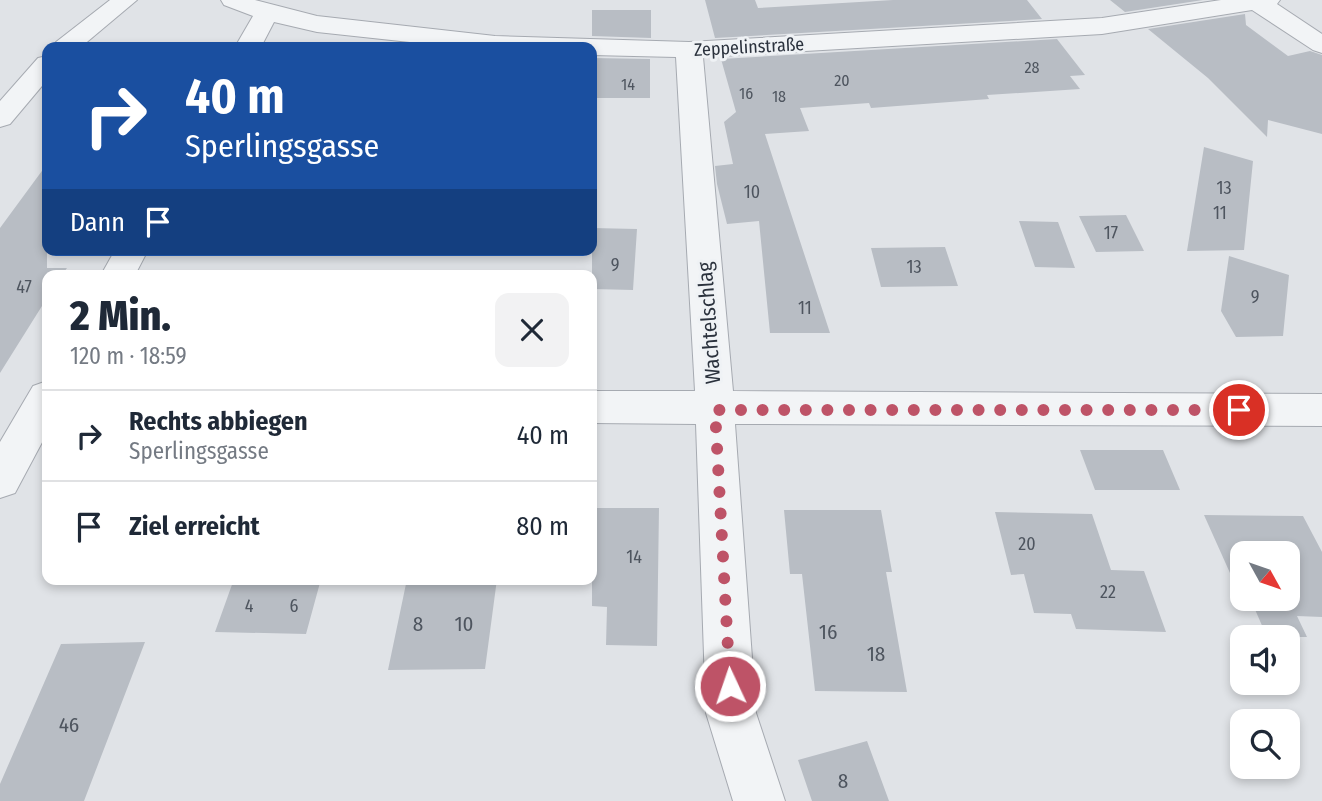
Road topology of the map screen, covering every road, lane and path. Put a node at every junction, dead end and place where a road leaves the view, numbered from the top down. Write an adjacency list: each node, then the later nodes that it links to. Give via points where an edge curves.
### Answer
1 (125, 0): 5 (street)
2 (233, 0): 4 (street, Zeppelinstraße)
3 (1262, 1): 8 (street); 10 (street, Zeppelinstraße, via 1102,26)
4 (267, 13): 6 (street); 7 (street, Zeppelinstraße, via 317,24)
5 (71, 42)
6 (251, 42)
7 (477, 42)
8 (1322, 46)
9 (597, 47): 10 (street, Zeppelinstraße)
10 (688, 50): 15 (street, Wachtelschlag)
11 (42, 70): 12 (street)
12 (0, 118)
13 (42, 406): 17 (street)
14 (597, 407): 15 (street)
15 (715, 410): 16 (street); 18 (street, Wachtelschlag, via 732,713)
16 (1322, 410)
17 (0, 480)
18 (759, 801)

